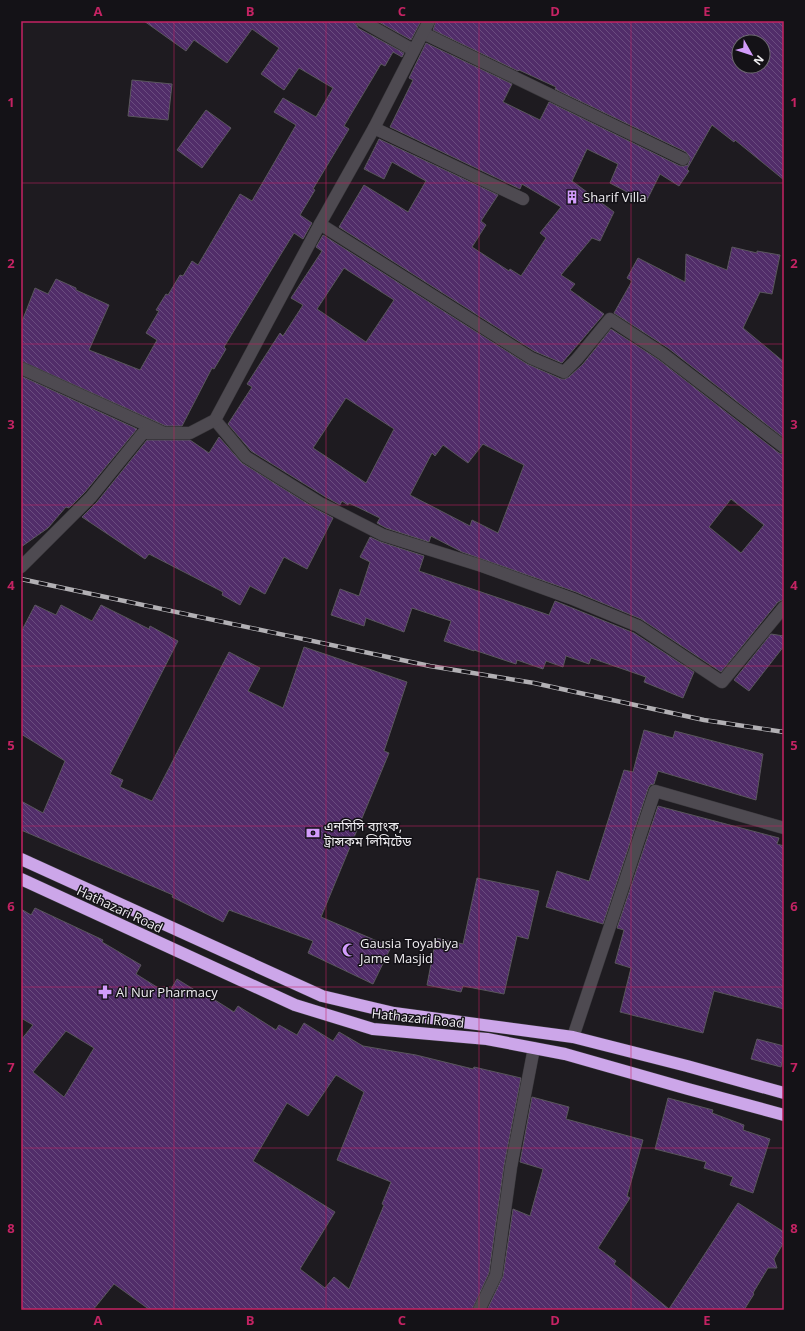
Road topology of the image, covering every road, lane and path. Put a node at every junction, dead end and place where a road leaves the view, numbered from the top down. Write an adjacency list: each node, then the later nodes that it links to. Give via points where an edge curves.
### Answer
1 (362, 21): 4 (street)
2 (429, 21): 3 (street)
3 (423, 33): 4 (street); 6 (street)
4 (413, 50): 5 (street)
5 (374, 128): 7 (street); 8 (street)
6 (683, 159)
7 (523, 199)
8 (320, 224): 10 (street); 12 (street, via 532,358 564,372 610,319 663,354)
9 (21, 368): 11 (street)
10 (215, 420): 11 (street, via 190,433); 14 (street, via 246,457 320,503 383,535 479,565 638,626 722,682)
11 (166, 433): 13 (street, via 143,433 91,497)
12 (784, 447)
13 (21, 567)
14 (784, 607)
15 (784, 828): 18 (street, via 655,791)
16 (21, 859): 18 (highway, Hathazari Road, via 322,996 394,1013)
17 (21, 879): 19 (highway, Hathazari Road, via 295,1005 373,1029 487,1039)
18 (573, 1037): 20 (highway, Hathazari Road)
19 (534, 1048): 21 (highway, Hathazari Road, via 565,1054); 22 (street, via 511,1167 496,1275)
20 (784, 1093)
21 (784, 1115)
22 (479, 1310)

